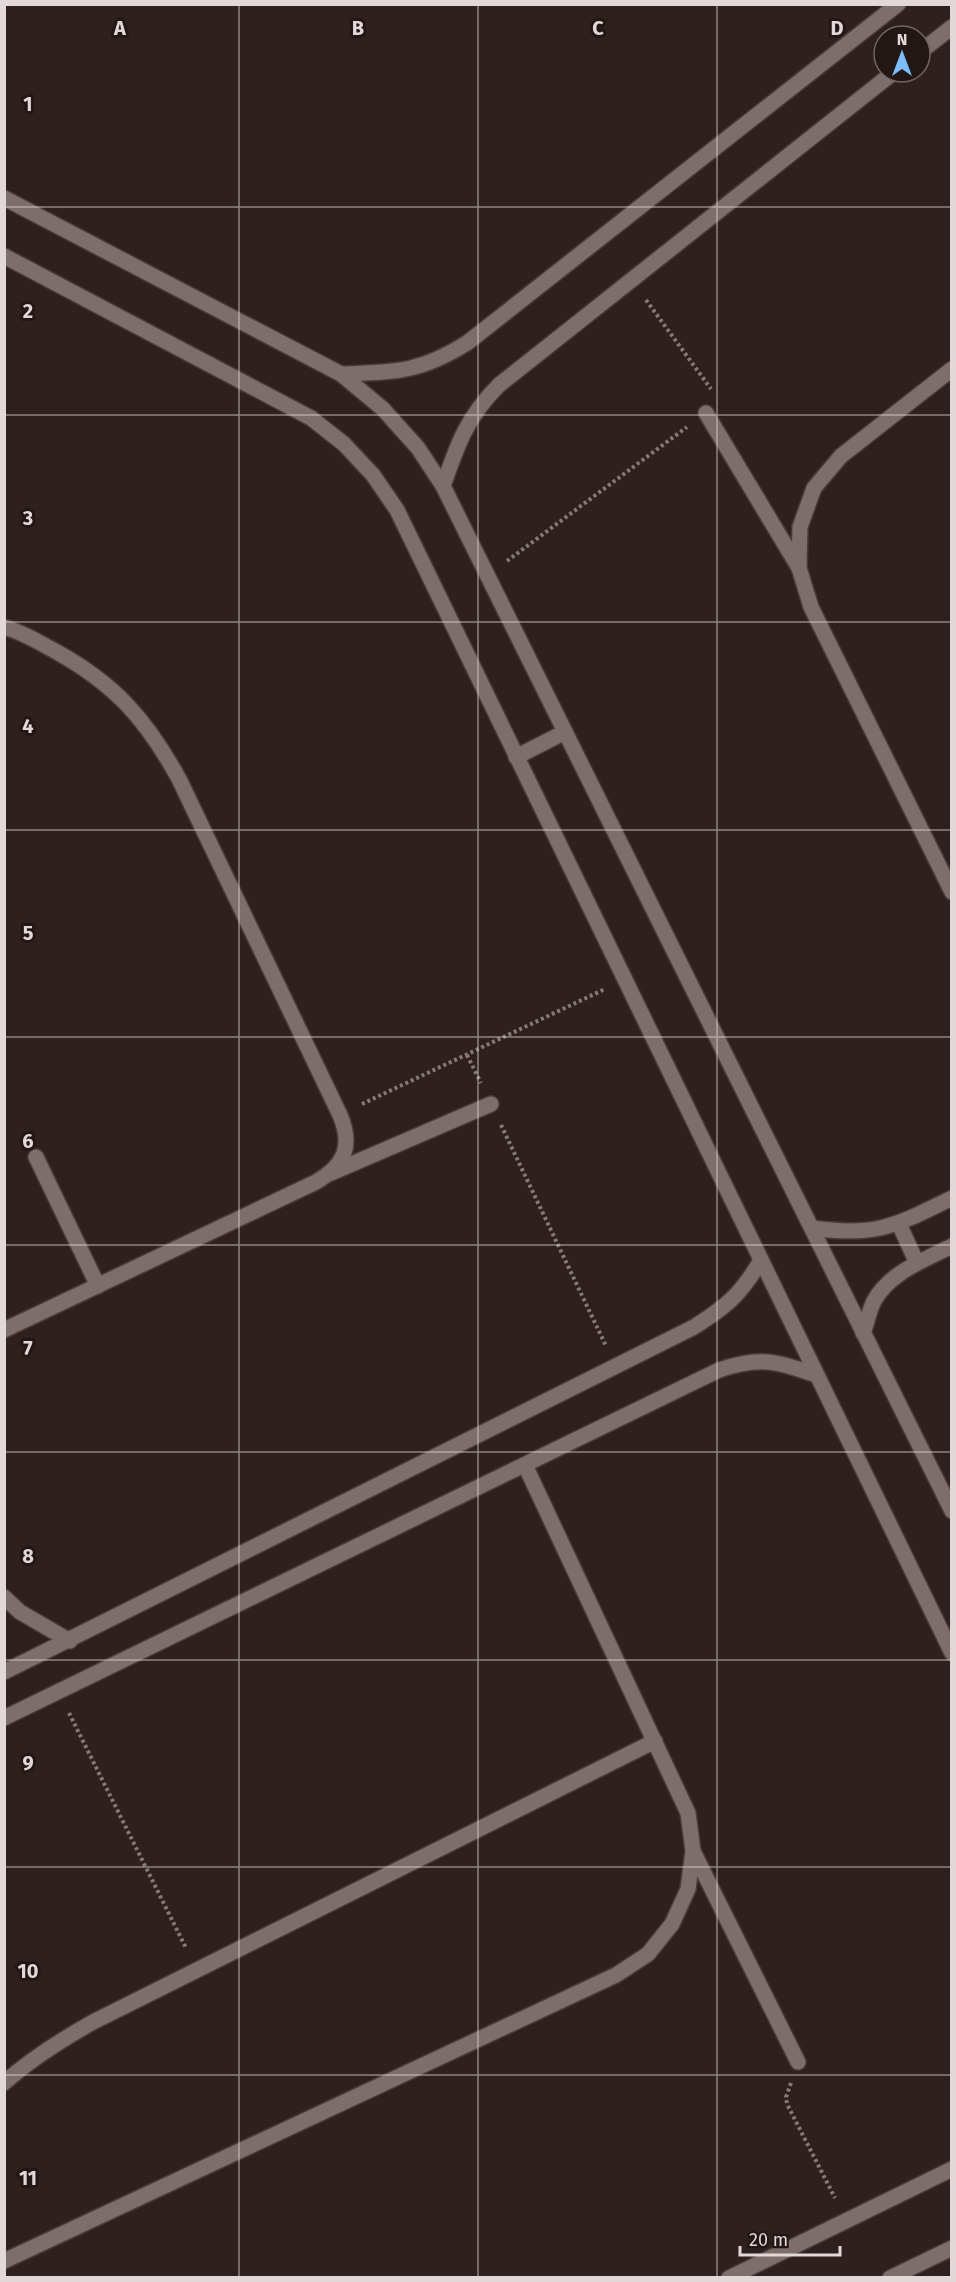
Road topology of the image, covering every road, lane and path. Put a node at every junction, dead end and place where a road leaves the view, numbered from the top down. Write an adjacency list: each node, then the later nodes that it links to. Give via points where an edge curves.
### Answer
1 (898, 4): 9 (street, via 467,343 422,367)
2 (951, 27): 3 (street)
3 (932, 42)
4 (879, 84): 7 (street)
5 (4, 198): 9 (street)
6 (4, 256): 16 (street, via 311,418 344,444 373,475 397,510)
7 (631, 280): 10 (path, via 716,396 716,405); 11 (street, via 482,402 458,443)
8 (951, 369): 12 (street, via 841,456 814,488 800,527)
9 (341, 374): 11 (street, via 383,409 418,448)
10 (706, 413): 12 (street); 13 (path)
11 (443, 486): 13 (street)
12 (799, 568): 17 (street, via 812,607)
13 (488, 575): 15 (street)
14 (4, 627): 21 (street, via 19,631 79,664 110,687 138,714 160,745)
15 (565, 732): 16 (street); 26 (street)
16 (516, 757): 18 (street)
17 (951, 892)
18 (624, 980): 19 (path); 28 (street)
19 (467, 1054): 20 (path); 21 (path)
20 (491, 1104): 23 (street); 33 (path)
21 (340, 1115): 23 (street, via 346,1130 346,1146)
22 (36, 1157): 30 (street)
23 (331, 1173): 30 (street)
24 (951, 1198): 25 (street)
25 (899, 1224): 26 (street, via 843,1233); 29 (street)
26 (812, 1228): 32 (street)
27 (951, 1246): 29 (street)
28 (760, 1262): 33 (street, via 746,1286 713,1315); 34 (street)
29 (917, 1263): 32 (street, via 886,1285 875,1300)
30 (98, 1286): 31 (street)
31 (4, 1330)
32 (863, 1333): 36 (street)
33 (615, 1365): 38 (street)
34 (816, 1375): 35 (street, via 789,1365 742,1362); 39 (street)
35 (525, 1465): 41 (street); 43 (street)
36 (951, 1511)
37 (4, 1597): 38 (street, via 20,1612)
38 (70, 1641): 40 (street)
39 (951, 1653)
40 (4, 1672)
41 (59, 1692): 42 (street); 45 (path)
42 (4, 1718)
43 (655, 1741): 44 (street, via 688,1813); 45 (street)
44 (693, 1851): 46 (street); 51 (street, via 688,1889 672,1924 648,1954 616,1975)
45 (197, 1970): 47 (street, via 58,2041)
46 (798, 2062): 49 (path, via 787,2091 787,2104)
47 (4, 2083)
48 (951, 2169): 49 (street)
49 (846, 2220): 52 (street)
50 (951, 2248): 53 (street)
51 (4, 2261)
52 (729, 2277)
53 (890, 2277)

